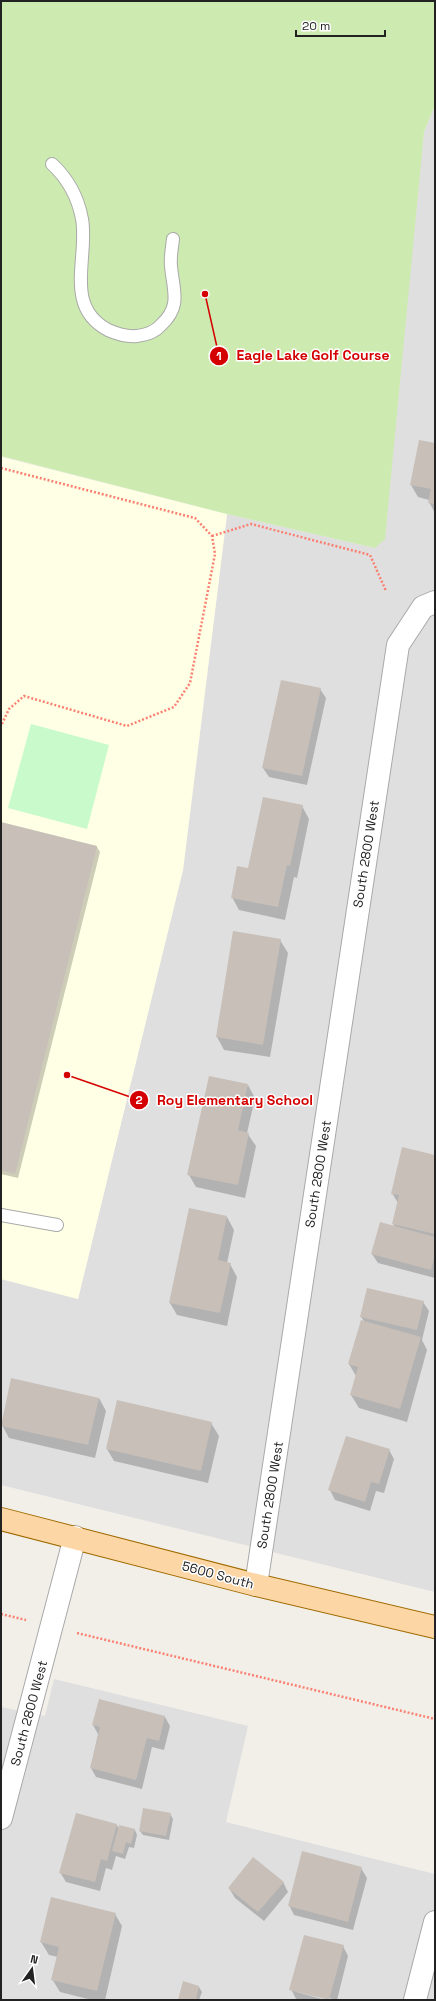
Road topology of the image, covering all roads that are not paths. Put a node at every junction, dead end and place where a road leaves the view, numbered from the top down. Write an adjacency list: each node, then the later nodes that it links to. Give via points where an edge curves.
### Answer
1 (52, 164): 2 (lane, via 61,172 78,202 84,236 80,286 90,316 100,326 131,337 146,335 168,319 174,309 175,297 171,266)
2 (173, 239)
3 (435, 602): 8 (street, South 2800 West, via 423,607 398,646)
4 (1, 1215): 5 (lane)
5 (57, 1225)
6 (1, 1519): 7 (main road, 5600 South)
7 (75, 1537): 8 (main road, 5600 South); 10 (street, South 2800 West)
8 (256, 1585): 9 (main road, 5600 South)
9 (435, 1627)
10 (1, 1818)
11 (435, 1922): 12 (street)
12 (415, 2000)

